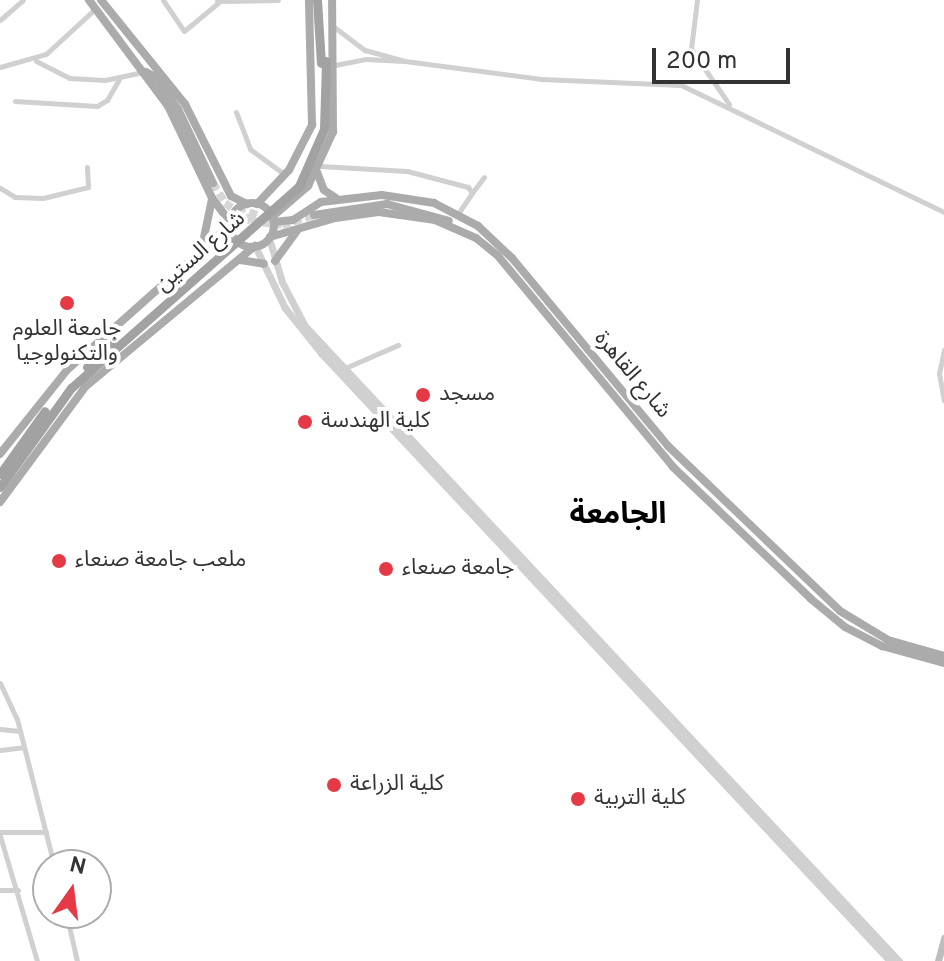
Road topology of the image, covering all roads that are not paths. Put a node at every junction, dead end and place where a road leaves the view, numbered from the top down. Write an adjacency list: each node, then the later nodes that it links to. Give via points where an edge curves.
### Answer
1 (23, 0): 12 (street)
2 (89, 0): 11 (main road)
3 (163, 0): 9 (street, via 184,31)
4 (278, 0): 10 (street)
5 (309, 0): 28 (main road, شارع الستين, via 315,105 305,144)
6 (320, 0): 16 (highway, شارع الستين)
7 (332, 0): 13 (main road, شارع الستين)
8 (697, 0): 20 (street, via 690,43)
9 (218, 1): 10 (street)
10 (251, 1)
11 (99, 4): 15 (street); 17 (main road); 19 (main road)
12 (0, 20)
13 (334, 27): 14 (street); 16 (main road, شارع الستين)
14 (380, 57): 16 (street); 22 (street, via 541,79 668,82)
15 (36, 61): 18 (street); 21 (street, via 69,78)
16 (328, 63): 27 (main road, شارع الستين, via 335,122); 54 (highway, شارع الستين, bridge, via 324,129 299,186)
17 (155, 65): 19 (street); 30 (main road, via 189,118)
18 (0, 67)
19 (145, 72): 21 (street); 30 (main road, via 157,78 178,109)
20 (706, 76): 22 (street, via 706,86); 24 (street)
21 (119, 79): 23 (street, via 97,106)
22 (697, 91): 24 (street)
23 (15, 101)
24 (732, 108): 37 (street)
25 (236, 112): 28 (street, via 250,149)
26 (87, 167): 31 (street, via 88,187 43,198 15,197)
27 (318, 168): 32 (main road, شارع الستين); 33 (street, via 407,171 468,187); 35 (main road, via 321,187)
28 (285, 175): 32 (main road, via 292,186); 36 (main road, شارع الستين)
29 (484, 177): 33 (street)
30 (215, 183): 34 (main road); 36 (main road, via 233,198)
31 (0, 188)
32 (304, 190): 40 (main road, شارع الستين)
33 (472, 193): 39 (street)
34 (212, 198): 41 (main road); 45 (main road, via 210,228)
35 (337, 199): 38 (main road, شارع القاهرة); 39 (main road, شارع القاهرة, via 403,196)
36 (252, 204): 40 (main road); 41 (main road, via 236,211)
37 (944, 212)
38 (312, 214): 39 (main road, via 379,199); 40 (main road, شارع القاهرة); 42 (main road, شارع القاهرة); 64 (main road, شارع القاهرة, via 390,212 460,229 498,256 673,467)
39 (458, 214): 63 (main road, شارع القاهرة, via 500,244 668,446)
40 (273, 220): 43 (main road)
41 (231, 223): 44 (main road, via 238,241); 45 (main road, شارع الستين)
42 (302, 226): 43 (main road, شارع القاهرة); 47 (main road)
43 (270, 238): 44 (main road); 47 (street)
44 (255, 246): 46 (main road, شارع الستين); 48 (street)
45 (194, 257): 49 (main road, via 211,266); 57 (main road, شارع الستين, via 67,370)
46 (240, 260): 48 (main road); 49 (main road, شارع الستين)
47 (275, 261): 50 (street)
48 (264, 264): 50 (street)
49 (211, 284): 58 (main road, شارع الستين, via 85,387)
50 (288, 306): 53 (street); 56 (street)
51 (398, 345): 53 (street)
52 (944, 350): 55 (street, via 939,373)
53 (345, 368): 56 (street)
54 (70, 386): 59 (highway, شارع الستين); 60 (highway, شارع الستين)
55 (944, 401)
56 (414, 447): 78 (street)
57 (0, 454)
58 (29, 460): 59 (highway); 62 (main road, شارع الستين)
59 (15, 463): 61 (highway, شارع الستين)
60 (0, 474)
61 (0, 487)
62 (0, 502)
63 (819, 591): 64 (main road); 65 (main road, شارع القاهرة, via 862,628)
64 (811, 599): 66 (main road, شارع القاهرة, via 867,639)
65 (944, 656)
66 (944, 663)
67 (0, 683): 69 (street)
68 (0, 729): 69 (street)
69 (20, 731): 70 (street)
70 (23, 747): 71 (street); 72 (street)
71 (0, 750)
72 (46, 832): 73 (street); 74 (street)
73 (0, 834): 76 (street)
74 (50, 849)
75 (0, 890): 76 (street)
76 (18, 890): 80 (street)
77 (70, 929): 81 (street)
78 (871, 936): 82 (street); 83 (street)
79 (944, 938): 84 (main road)
80 (37, 961)
81 (77, 961)
82 (890, 961)
83 (899, 961)
84 (938, 961)

